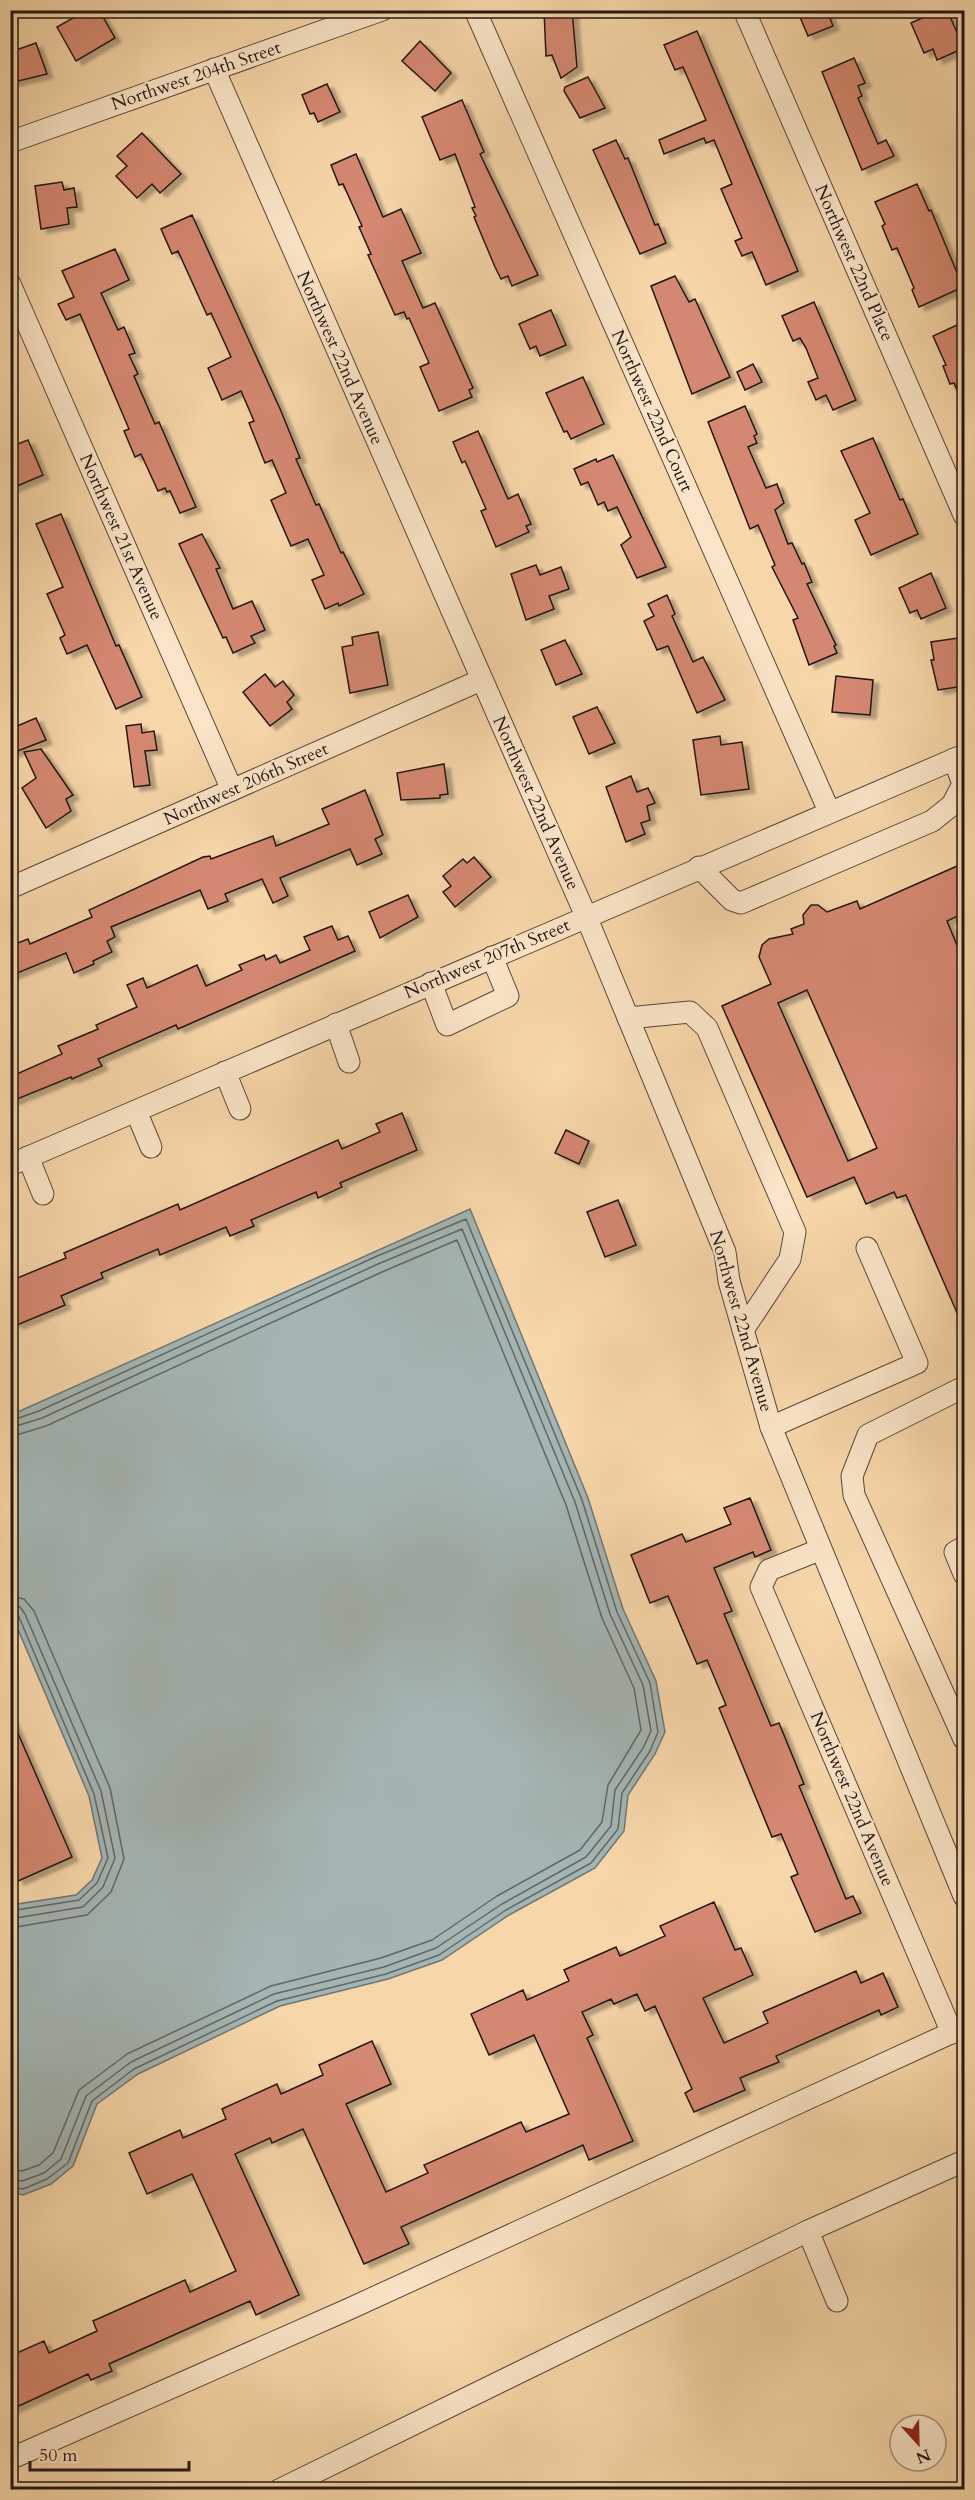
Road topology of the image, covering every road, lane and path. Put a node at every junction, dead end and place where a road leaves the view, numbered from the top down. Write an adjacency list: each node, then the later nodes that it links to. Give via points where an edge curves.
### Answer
1 (382, 10): 4 (street, Northwest 204th Street)
2 (475, 10): 11 (street, Northwest 22nd Court)
3 (744, 10): 7 (street, Northwest 22nd Place)
4 (214, 69): 5 (street, Northwest 204th Street); 8 (street, Northwest 22nd Avenue)
5 (10, 142)
6 (10, 284): 10 (street, Northwest 21st Avenue)
7 (964, 515)
8 (481, 680): 10 (street, Northwest 206th Street); 14 (street, Northwest 22nd Avenue)
9 (959, 757): 11 (street, Northwest 207th Street); 12 (street, via 963,784 952,806 932,821 741,903 732,900)
10 (232, 790): 13 (street, Northwest 206th Street)
11 (829, 811): 12 (street, Northwest 207th Street)
12 (699, 867): 14 (street, Northwest 207th Street)
13 (10, 888)
14 (586, 916): 15 (street, Northwest 207th Street); 17 (street, Northwest 22nd Avenue)
15 (492, 957): 16 (street, Northwest 207th Street); 16 (street, via 508,996 447,1025)
16 (431, 983): 18 (street, Northwest 207th Street)
17 (628, 1018): 27 (street, Northwest 22nd Avenue, via 725,1252); 27 (street, via 690,1012 707,1028 795,1232 790,1259)
18 (336, 1024): 19 (street); 20 (street, Northwest 207th Street)
19 (349, 1062)
20 (225, 1072): 21 (street); 22 (street, Northwest 207th Street)
21 (240, 1109)
22 (136, 1111): 23 (street); 24 (street, Northwest 207th Street)
23 (151, 1147)
24 (19, 1161): 25 (street)
25 (43, 1194)
26 (867, 1248): 29 (street, via 916,1363)
27 (743, 1330): 29 (street, Northwest 22nd Avenue)
28 (964, 1387): 33 (street, via 868,1435 852,1476 854,1495)
29 (771, 1427): 31 (street, Northwest 22nd Avenue)
30 (964, 1547): 32 (street, via 955,1552)
31 (819, 1550): 34 (street, Northwest 22nd Avenue); 35 (street, Northwest 22nd Avenue, via 769,1570 761,1587)
32 (964, 1574)
33 (964, 1739)
34 (964, 1896)
35 (958, 2030): 39 (street, via 360,2304)
36 (964, 2161): 37 (street)
37 (808, 2231): 38 (street); 40 (street)
38 (837, 2301)
39 (10, 2459)
40 (279, 2490)

